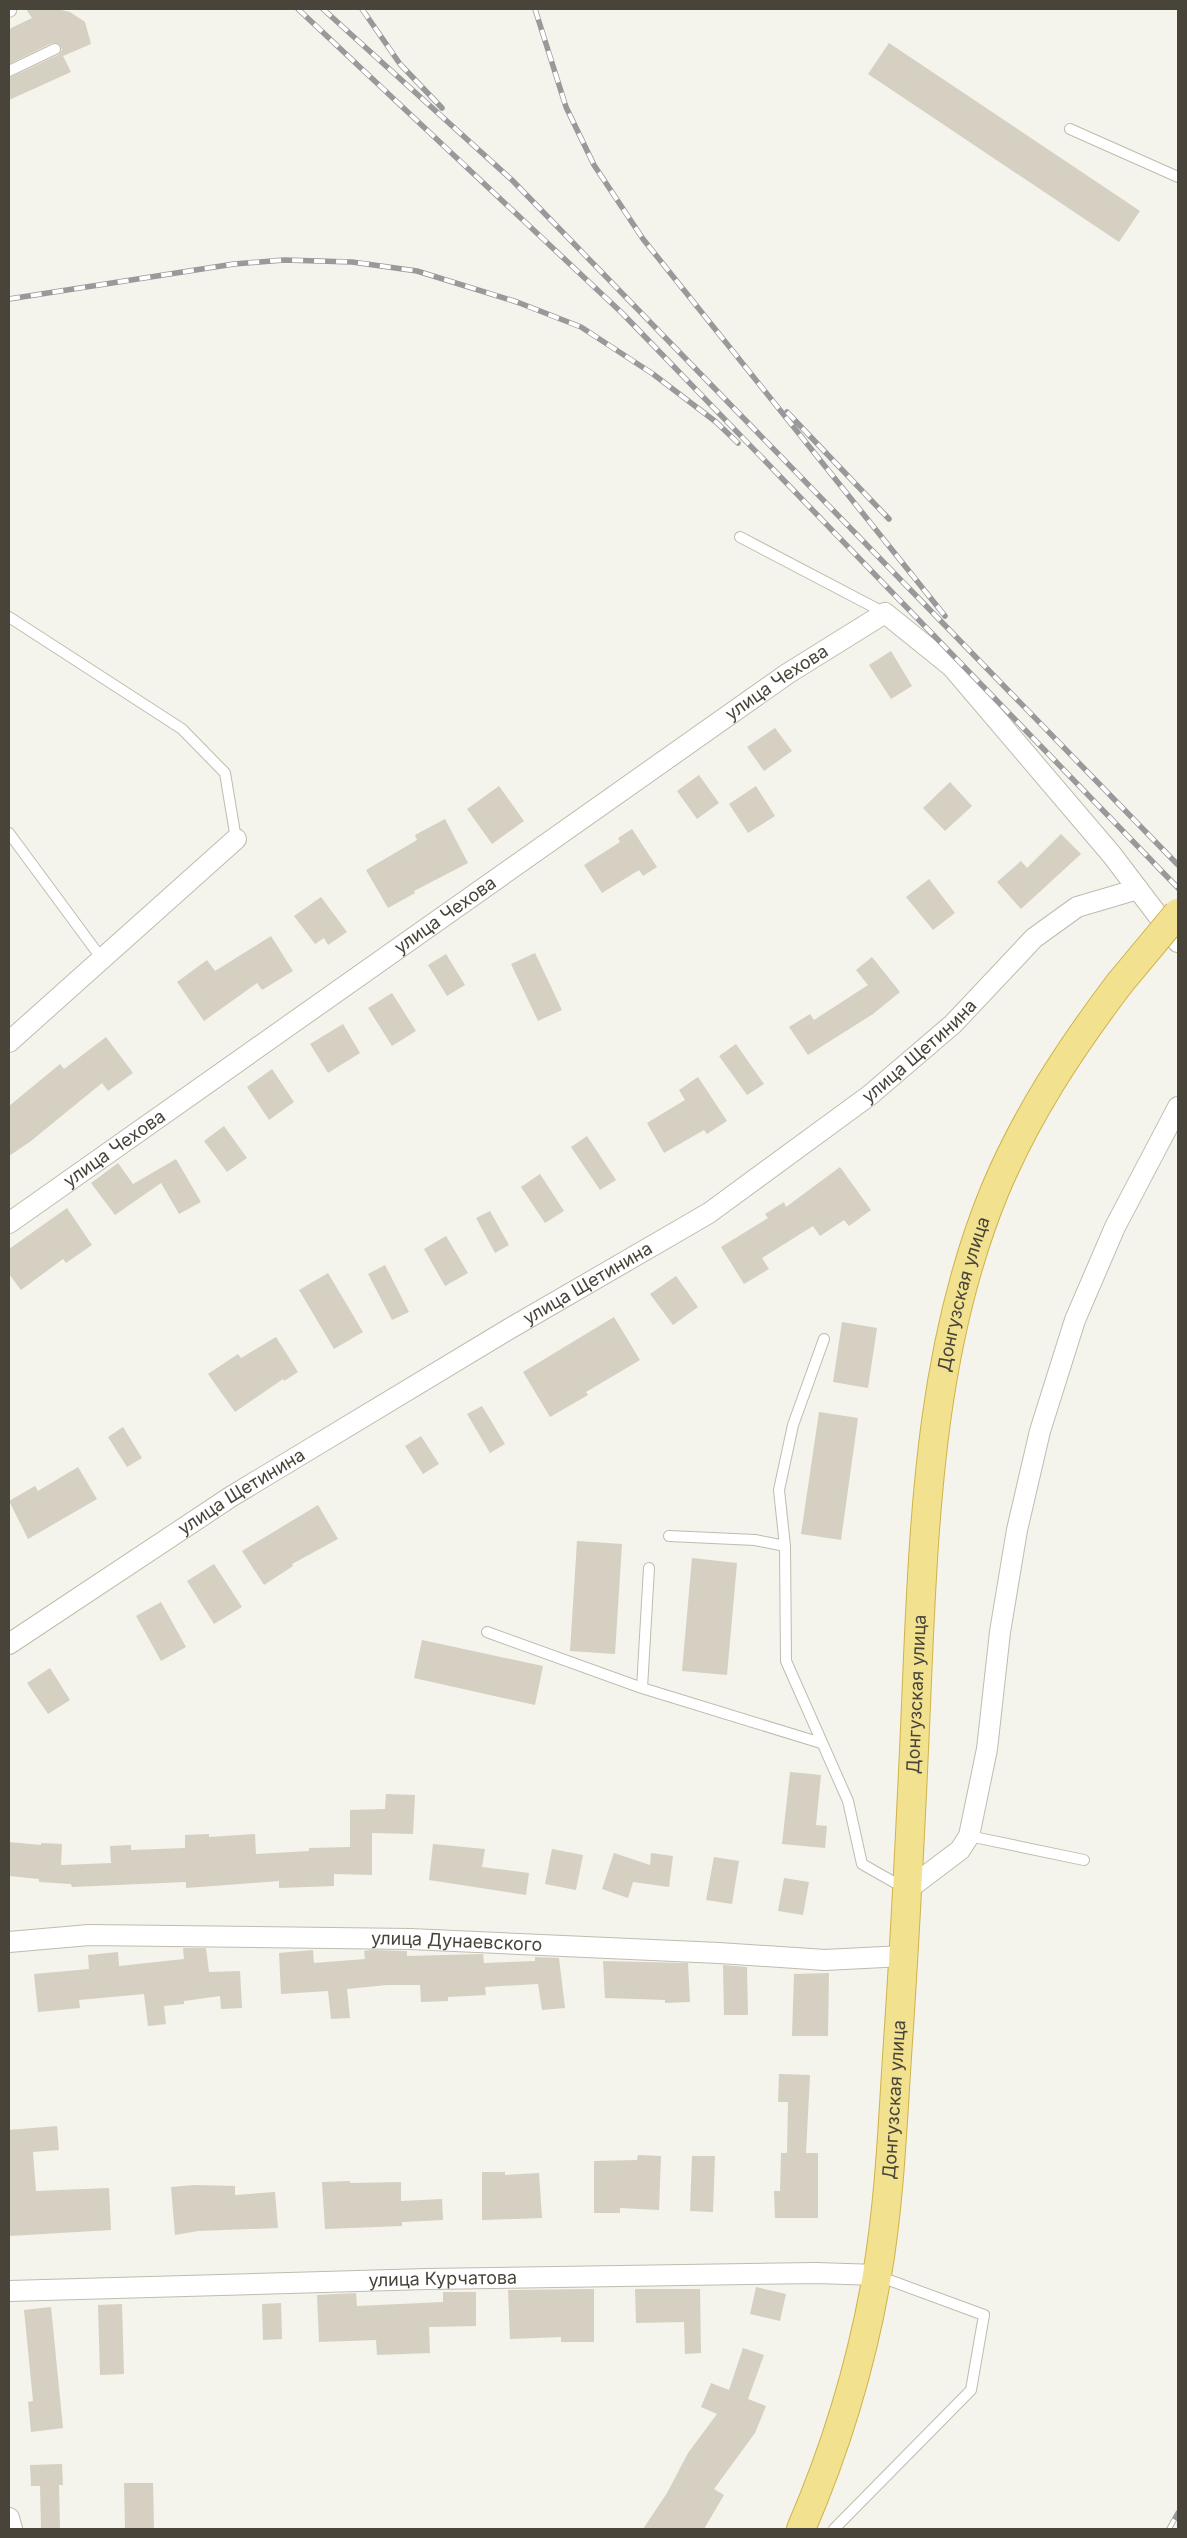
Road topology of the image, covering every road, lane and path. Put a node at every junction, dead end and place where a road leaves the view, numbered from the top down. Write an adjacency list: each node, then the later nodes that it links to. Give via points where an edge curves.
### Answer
1 (10, 9): 2 (lane)
2 (9, 12)
3 (55, 49): 4 (lane)
4 (9, 71)
5 (1070, 129): 6 (lane)
6 (1178, 177)
7 (740, 537): 8 (lane)
8 (885, 613): 12 (street, via 952,666); 18 (street, улица Чехова, via 787,674)
9 (9, 618): 11 (lane, via 182,730 225,774)
10 (9, 833): 15 (lane)
11 (236, 839): 15 (street)
12 (1138, 889): 14 (street); 24 (street, улица Щетинина, via 1077,907 1034,938 952,1024 870,1096 708,1212 232,1496)
13 (1178, 913): 29 (highway, Донгузская улица, bridge, via 1072,1046 1031,1116 999,1182 970,1262 947,1351 933,1438 922,1584)
14 (1178, 942)
15 (102, 959): 16 (street)
16 (9, 1042)
17 (1178, 1107): 27 (street, via 1115,1227 1075,1320 1040,1431 1016,1530 987,1749)
18 (9, 1223)
19 (824, 1339): 21 (lane, via 793,1425 779,1490)
20 (670, 1536): 21 (lane, via 755,1540)
21 (785, 1546): 26 (lane, via 786,1661)
22 (649, 1568): 25 (lane)
23 (487, 1632): 25 (lane)
24 (9, 1644)
25 (642, 1688): 26 (lane)
26 (821, 1743): 29 (lane, via 848,1802 862,1864)
27 (969, 1836): 28 (lane); 29 (street, via 960,1850)
28 (1084, 1860)
29 (908, 1890): 31 (highway, Донгузская улица)
30 (9, 1942): 31 (street, улица Дунаевского, via 89,1935 410,1939 825,1960)
31 (903, 1956): 32 (highway, Донгузская улица, via 888,2187)
32 (877, 2275): 33 (street, улица Курчатова, via 447,2278); 36 (highway, Донгузская улица, via 854,2380 820,2486); 37 (lane, via 984,2316 971,2390)
33 (9, 2291)
34 (9, 2518): 35 (street)
35 (12, 2529)
36 (801, 2529)
37 (834, 2529)

